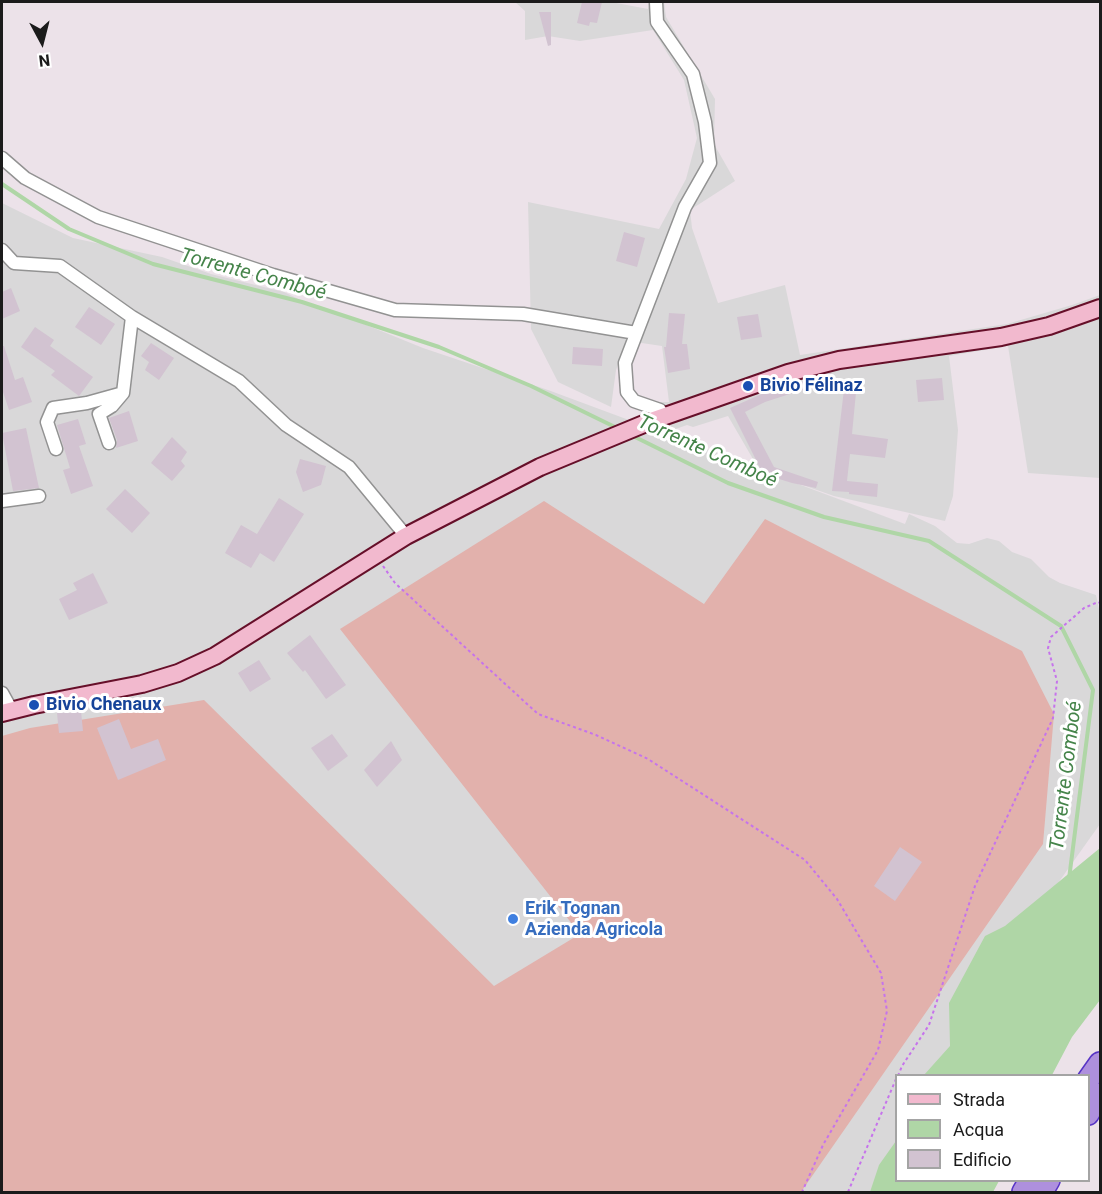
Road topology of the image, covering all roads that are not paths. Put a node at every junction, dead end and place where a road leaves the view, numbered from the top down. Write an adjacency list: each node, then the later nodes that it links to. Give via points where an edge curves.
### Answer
1 (656, 2): 6 (street, via 657,22 693,74 710,163 685,207)
2 (2, 158): 6 (street, via 25,178 98,217 273,275 395,310 523,314)
3 (2, 250): 5 (street, via 15,263 60,266)
4 (1101, 308): 8 (main road, via 1001,337 839,360 788,372)
5 (132, 317): 7 (street); 13 (street, via 239,381 286,425 349,467)
6 (636, 333): 8 (street, via 625,363 627,392 634,401 660,410)
7 (123, 393): 9 (street, via 99,414); 10 (street, via 53,408 47,422)
8 (658, 419): 13 (main road, via 540,467)
9 (109, 443)
10 (56, 449)
11 (39, 496): 12 (street)
12 (2, 501)
13 (406, 536): 15 (main road, via 215,656 178,673)
14 (2, 693): 15 (street)
15 (7, 712)
16 (1101, 1063): 17 (highway)
17 (1090, 1079)
18 (1101, 1094): 19 (highway)
19 (1090, 1112)

